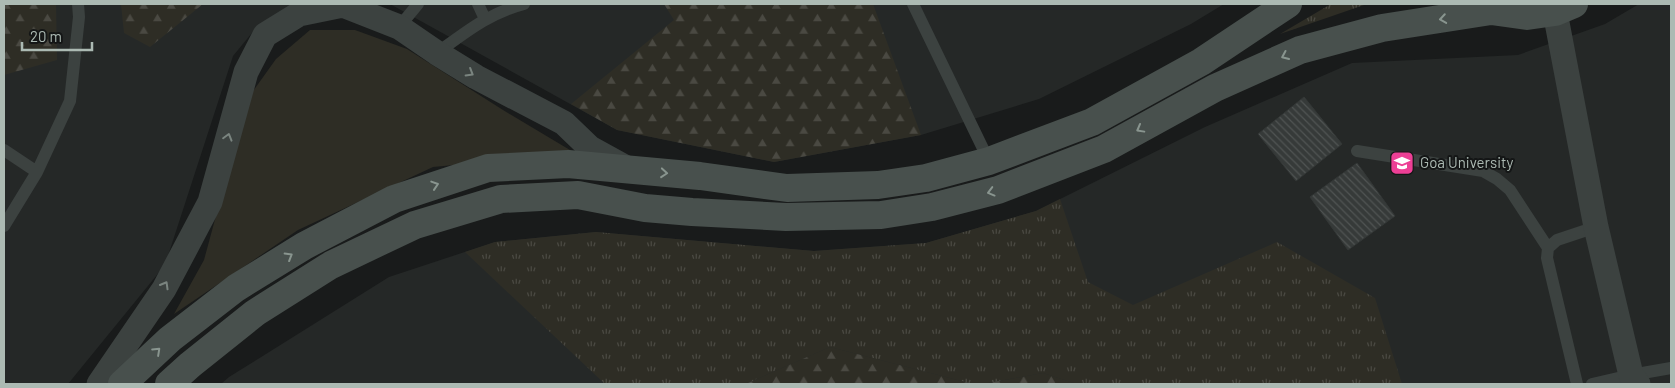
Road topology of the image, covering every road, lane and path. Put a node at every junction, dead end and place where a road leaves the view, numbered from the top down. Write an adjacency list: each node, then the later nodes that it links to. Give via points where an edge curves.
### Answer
1 (78, 4): 16 (lane, via 70,101)
2 (418, 4): 10 (lane)
3 (478, 4): 9 (lane)
4 (524, 4): 9 (lane)
5 (913, 4): 14 (lane)
6 (1288, 4): 14 (main road, via 1201,62 1092,122)
7 (1489, 8): 8 (main road, via 1527,16); 24 (main road, one-way to 24, via 1382,28 1300,50 1215,88 1104,149 998,190 932,207 881,215 786,217 645,208 578,195 501,199 415,225 331,265 255,312)
8 (1565, 8): 18 (street)
9 (484, 19): 11 (lane)
10 (399, 27): 11 (street); 22 (street, one-way to 10, via 164,289 210,202 246,72 265,36 299,14 343,5)
11 (437, 53): 15 (street, one-way to 15, via 564,123 590,148)
12 (4, 150): 16 (lane)
13 (1357, 151): 19 (lane, via 1483,171 1510,190)
14 (989, 162): 15 (main road, one-way to 14, via 787,188 878,185 926,178)
15 (631, 170): 23 (main road, one-way to 15, via 170,339 236,288 304,246 394,199 488,168 568,164)
16 (37, 172): 17 (lane)
17 (4, 226)
18 (1596, 227): 19 (lane, via 1557,240); 21 (street)
19 (1548, 248): 25 (lane, via 1547,258)
20 (1671, 368): 21 (lane)
21 (1635, 380): 26 (lane)
22 (100, 384)
23 (122, 384)
24 (169, 384)
25 (1577, 384)
26 (1592, 384)

